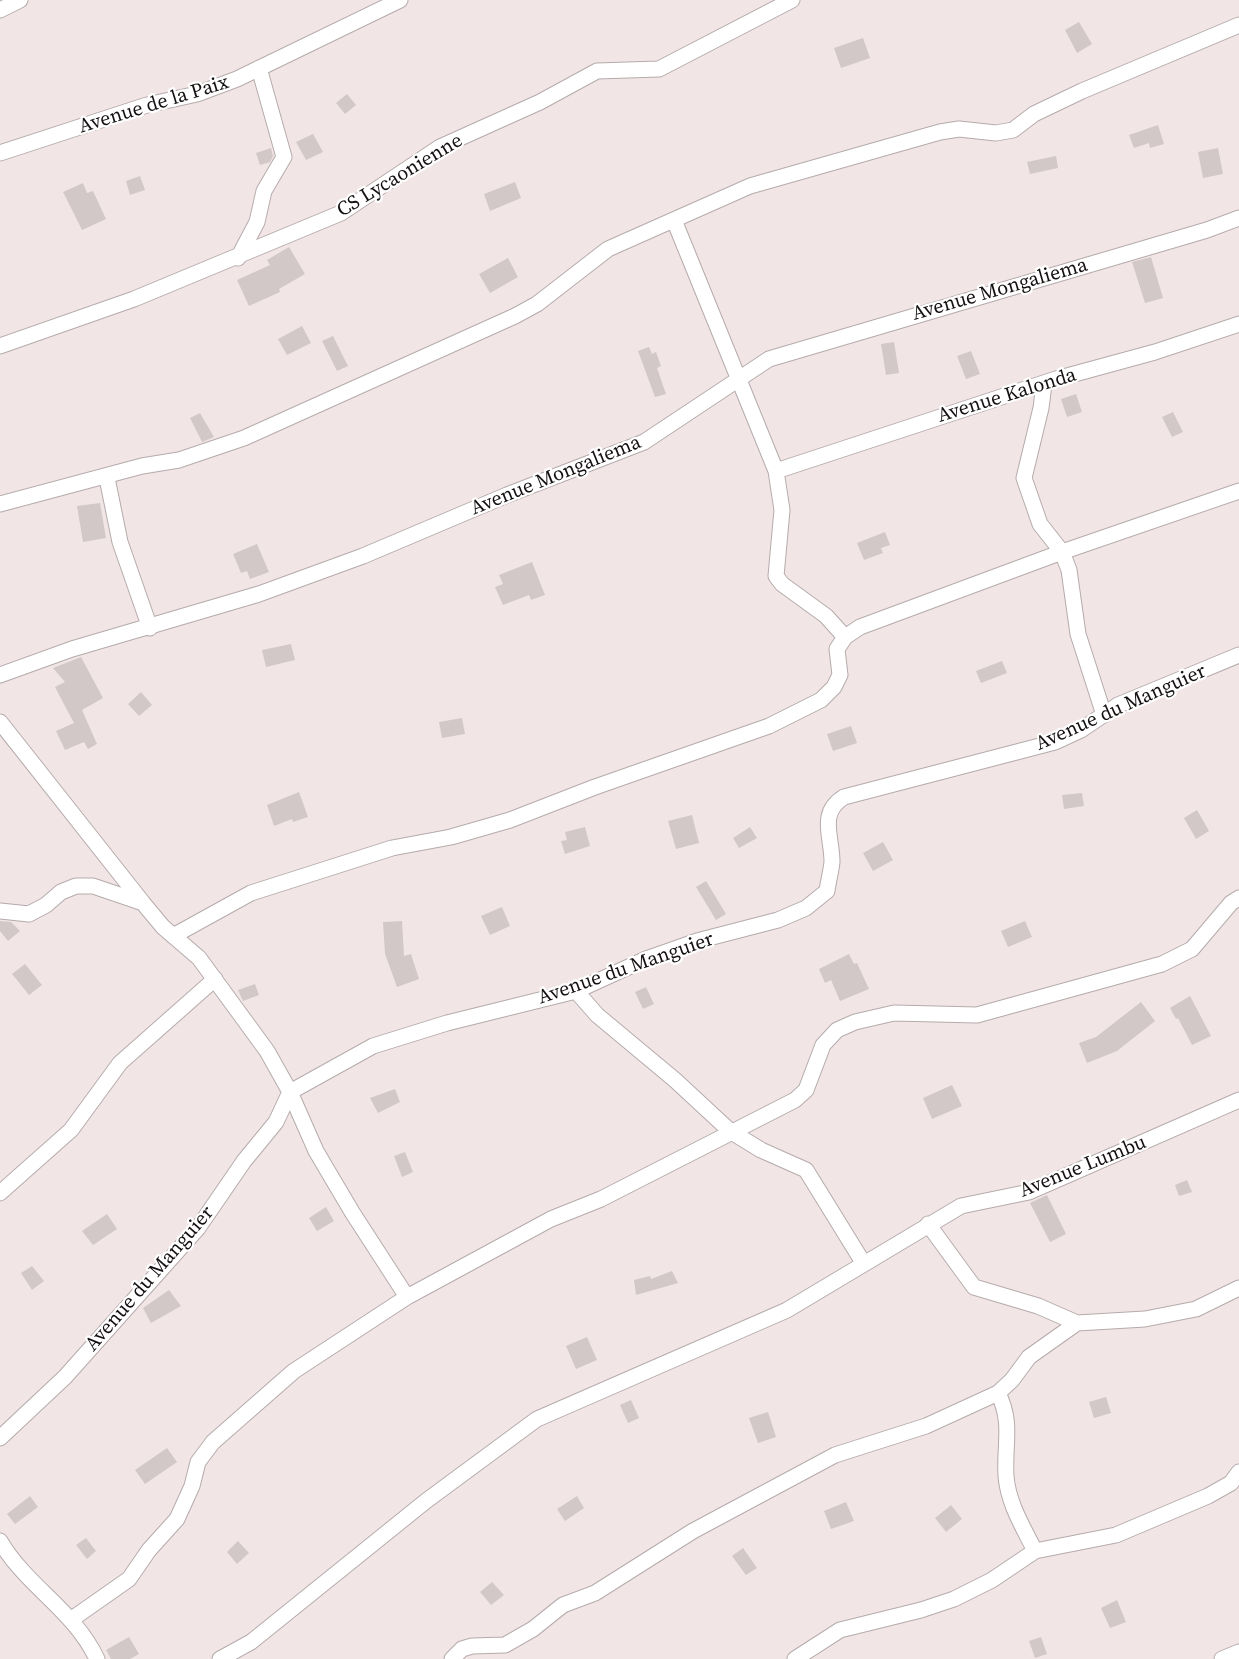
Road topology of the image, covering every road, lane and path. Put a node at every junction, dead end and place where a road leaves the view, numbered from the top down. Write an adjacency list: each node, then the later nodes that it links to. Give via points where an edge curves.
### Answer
1 (20, 0): 4 (street)
2 (400, 0): 6 (street, Avenue de la Paix)
3 (792, 0): 10 (street, CS Lycaonienne, via 659,69 597,71 441,147 341,213)
4 (0, 10)
5 (1239, 25): 9 (street, via 1082,91 1034,114 1013,130 996,133 959,129 891,144 750,186)
6 (259, 68): 7 (street, Avenue de la Paix, via 197,94 147,105); 10 (street, via 284,157 264,191 257,222)
7 (0, 153)
8 (1239, 218): 13 (street, Avenue Mongaliema, via 769,359)
9 (674, 220): 13 (street); 16 (street, via 608,249 537,304 515,316 305,413 207,452)
10 (238, 258): 12 (street, CS Lycaonienne)
11 (1239, 324): 14 (street, Avenue Kalonda)
12 (0, 346)
13 (740, 379): 15 (street); 20 (street, Avenue Mongaliema, via 644,442 352,560)
14 (1044, 384): 15 (street, Avenue Kalonda); 19 (street, via 1024,478 1040,524)
15 (776, 471): 21 (street, via 782,510 776,576 826,616)
16 (106, 478): 18 (street); 20 (street, via 120,542)
17 (1239, 491): 19 (street)
18 (0, 504)
19 (1062, 552): 21 (street, via 860,627); 24 (street, via 1069,570 1078,634)
20 (150, 628): 23 (street, Avenue Mongaliema, via 72,649)
21 (845, 637): 29 (street, via 837,649 840,675 834,687 821,700 769,726 510,820 392,848 251,893)
22 (1239, 655): 24 (street, Avenue du Manguier, via 1118,705)
23 (0, 675)
24 (1104, 715): 31 (street, Avenue du Manguier, via 1055,742 844,797 828,812 832,863 827,891 806,908 778,920 697,940 646,958)
25 (2, 730): 27 (street)
26 (1239, 898): 34 (street, via 1192,949 1162,964 977,1015 894,1013 837,1030 823,1045 806,1090 795,1100)
27 (143, 903): 28 (street, via 93,886 76,886 29,914); 29 (street)
28 (0, 911)
29 (173, 936): 30 (street, via 192,951)
30 (215, 979): 32 (street, via 267,1051); 35 (street, via 120,1063 71,1130)
31 (576, 991): 32 (street, Avenue du Manguier, via 373,1046); 34 (street, via 597,1015)
32 (290, 1092): 39 (street, via 316,1151); 42 (street, Avenue du Manguier, via 276,1122 243,1161 198,1228 65,1377)
33 (1239, 1100): 36 (street, Avenue Lumbu, via 1029,1192 961,1206)
34 (730, 1131): 37 (street, via 806,1170); 39 (street, via 602,1199 551,1219)
35 (0, 1193)
36 (928, 1224): 37 (street, Avenue Lumbu); 40 (street, via 974,1287 1038,1306)
37 (864, 1264): 49 (street, Avenue Lumbu, via 787,1310 537,1419 426,1501 251,1642)
38 (1239, 1288): 40 (street, via 1196,1309 1145,1319)
39 (407, 1297): 46 (street, via 294,1371 213,1442 198,1462 177,1520 129,1579)
40 (1077, 1323): 41 (street, via 1029,1357)
41 (998, 1393): 45 (street, via 1008,1417 1006,1477 1010,1499); 50 (street, via 926,1426 835,1455 693,1531 595,1593 563,1605 505,1645 472,1646)
42 (0, 1438)
43 (1239, 1472): 45 (street, via 1231,1483 1208,1496 1116,1535)
44 (0, 1541): 46 (street, via 31,1583)
45 (1035, 1551): 51 (street, via 992,1580 954,1599 840,1630)
46 (72, 1619): 48 (street)
47 (1239, 1652): 52 (street)
48 (97, 1659)
49 (220, 1659)
50 (452, 1659)
51 (795, 1659)
52 (1222, 1659)

